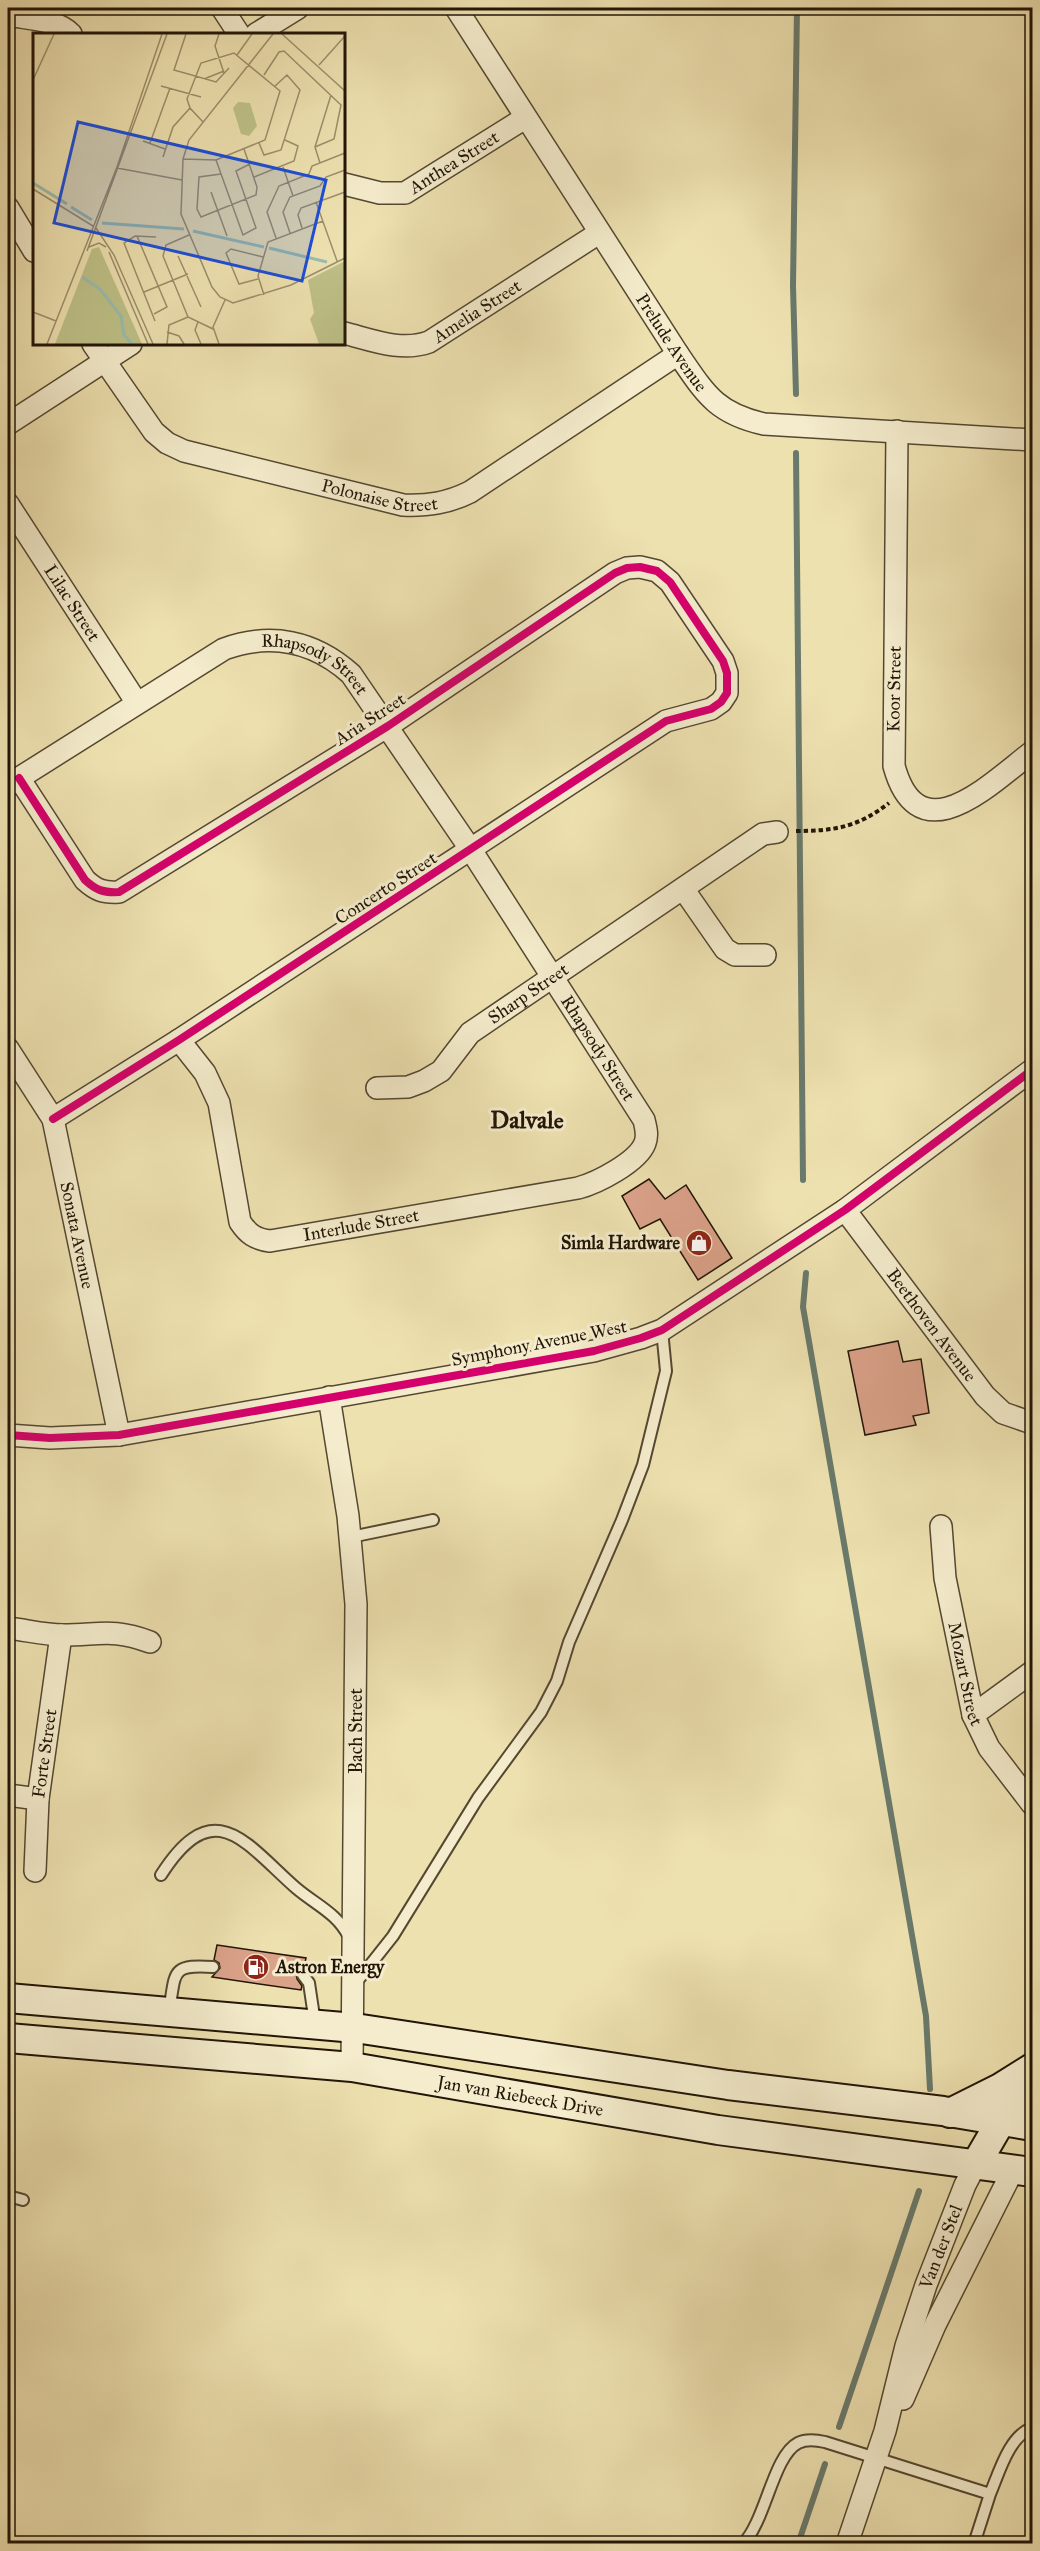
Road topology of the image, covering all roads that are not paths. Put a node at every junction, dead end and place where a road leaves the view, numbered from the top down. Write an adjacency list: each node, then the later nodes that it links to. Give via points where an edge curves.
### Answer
1 (222, 8): 6 (street)
2 (298, 8): 7 (street)
3 (456, 8): 8 (street, Prelude Avenue)
4 (8, 15): 5 (street, via 52,24)
5 (70, 33)
6 (238, 33)
7 (258, 33)
8 (525, 118): 9 (street, Anthea Street, via 405,193 380,193); 11 (street, Prelude Avenue)
9 (345, 184)
10 (8, 208): 12 (street)
11 (599, 232): 13 (street, Amelia Street, via 417,347 403,348); 16 (street, Prelude Avenue)
12 (33, 249)
13 (345, 333)
14 (127, 345): 15 (street)
15 (99, 352): 16 (street, Polonaise Street, via 154,432 167,443 184,451 403,505 424,506 449,502 470,492); 17 (street)
16 (678, 354): 18 (street, Prelude Avenue, via 704,392 739,418 764,424)
17 (8, 424)
18 (897, 431): 19 (street, Prelude Avenue); 24 (street, Koor Street, via 894,766 902,789 924,808 943,811 964,803)
19 (1032, 440)
20 (8, 504): 22 (street, Lilac Street)
21 (729, 683): 23 (street, Aria Street, via 723,661 670,582 657,571 627,568); 27 (street, Concerto Street, via 728,693 711,709 666,722)
22 (137, 703): 23 (street, Rhapsody Street, via 224,649 260,639 312,648 333,658 351,674); 25 (street, Rhapsody Street)
23 (388, 726): 25 (street, Aria Street, via 119,892 95,889 85,880); 27 (street, Rhapsody Street)
24 (1032, 752)
25 (13, 781)
26 (777, 832): 28 (street, Sharp Street, via 764,834)
27 (471, 850): 30 (street, Rhapsody Street); 31 (street, Concerto Street)
28 (684, 890): 29 (street, via 725,949 735,955); 30 (street, Sharp Street)
29 (765, 955)
30 (554, 977): 34 (street, Sharp Street, via 470,1033 441,1071 408,1087); 36 (street, Rhapsody Street)
31 (179, 1040): 35 (street, Concerto Street); 36 (street, Interlude Street, via 213,1086 240,1222 258,1239 270,1241 593,1184 637,1155 647,1133)
32 (8, 1048): 35 (street, Sonata Avenue)
33 (1032, 1070): 37 (street, Symphony Avenue West)
34 (378, 1088)
35 (53, 1119): 42 (street, Sonata Avenue)
36 (644, 1120)
37 (845, 1210): 38 (street, Symphony Avenue West); 40 (street, Beethoven Avenue, via 985,1396 1003,1413)
38 (662, 1330): 39 (street, Symphony Avenue West, via 594,1351); 59 (lane, via 666,1371 643,1465 569,1642 557,1681 541,1712 478,1798 393,1936)
39 (328, 1397): 42 (street, Symphony Avenue West); 45 (street, Bach Street)
40 (1032, 1423)
41 (8, 1435): 42 (street, Symphony Avenue West)
42 (119, 1435)
43 (433, 1520): 45 (lane)
44 (941, 1526): 50 (street, Mozart Street, via 945,1578)
45 (351, 1537): 56 (street, Bach Street, via 356,1604)
46 (8, 1628): 47 (street)
47 (62, 1635): 48 (street, via 108,1632); 52 (street, Forte Street)
48 (150, 1642)
49 (1032, 1672): 50 (street)
50 (973, 1715): 53 (street, Mozart Street, via 989,1748)
51 (8, 1795): 52 (street)
52 (38, 1799): 54 (street, Forte Street)
53 (1032, 1804)
54 (34, 1871)
55 (161, 1875): 56 (lane, via 173,1857 194,1838 218,1830 234,1834 332,1913)
56 (355, 1948): 59 (street, Bach Street)
57 (213, 1967): 61 (lane, via 193,1965 180,1969 175,1975)
58 (303, 1975): 62 (lane, via 309,1983)
59 (355, 1984): 63 (street, Bach Street)
60 (8, 1998): 61 (main road)
61 (169, 2011): 62 (main road)
62 (315, 2024): 63 (main road)
63 (355, 2028): 65 (street, Bach Street); 68 (main road, via 728,2085)
64 (8, 2038): 65 (main road, Jan van Riebeeck Drive)
65 (352, 2067): 72 (main road, Jan van Riebeeck Drive, via 718,2130)
66 (1032, 2068): 68 (main road)
67 (1032, 2077): 69 (main road, Van der Stel)
68 (950, 2113): 69 (main road)
69 (1002, 2121): 70 (main road); 72 (main road, Van der Stel)
70 (1032, 2126)
71 (1032, 2134): 73 (main road, Van der Stel)
72 (976, 2164): 73 (main road, Jan van Riebeeck Drive); 77 (street, Van der Stel, via 926,2285)
73 (1023, 2171): 77 (street, Van der Stel, via 935,2325)
74 (8, 2196): 75 (lane)
75 (23, 2200)
76 (1032, 2428): 79 (lane, via 1013,2445)
77 (885, 2431): 78 (street, Van der Stel)
78 (876, 2459): 79 (lane); 80 (lane, via 825,2442 800,2442 792,2447 783,2458 761,2515); 81 (street, Van der Stel)
79 (990, 2494): 82 (lane)
80 (743, 2544)
81 (847, 2544)
82 (974, 2544)

